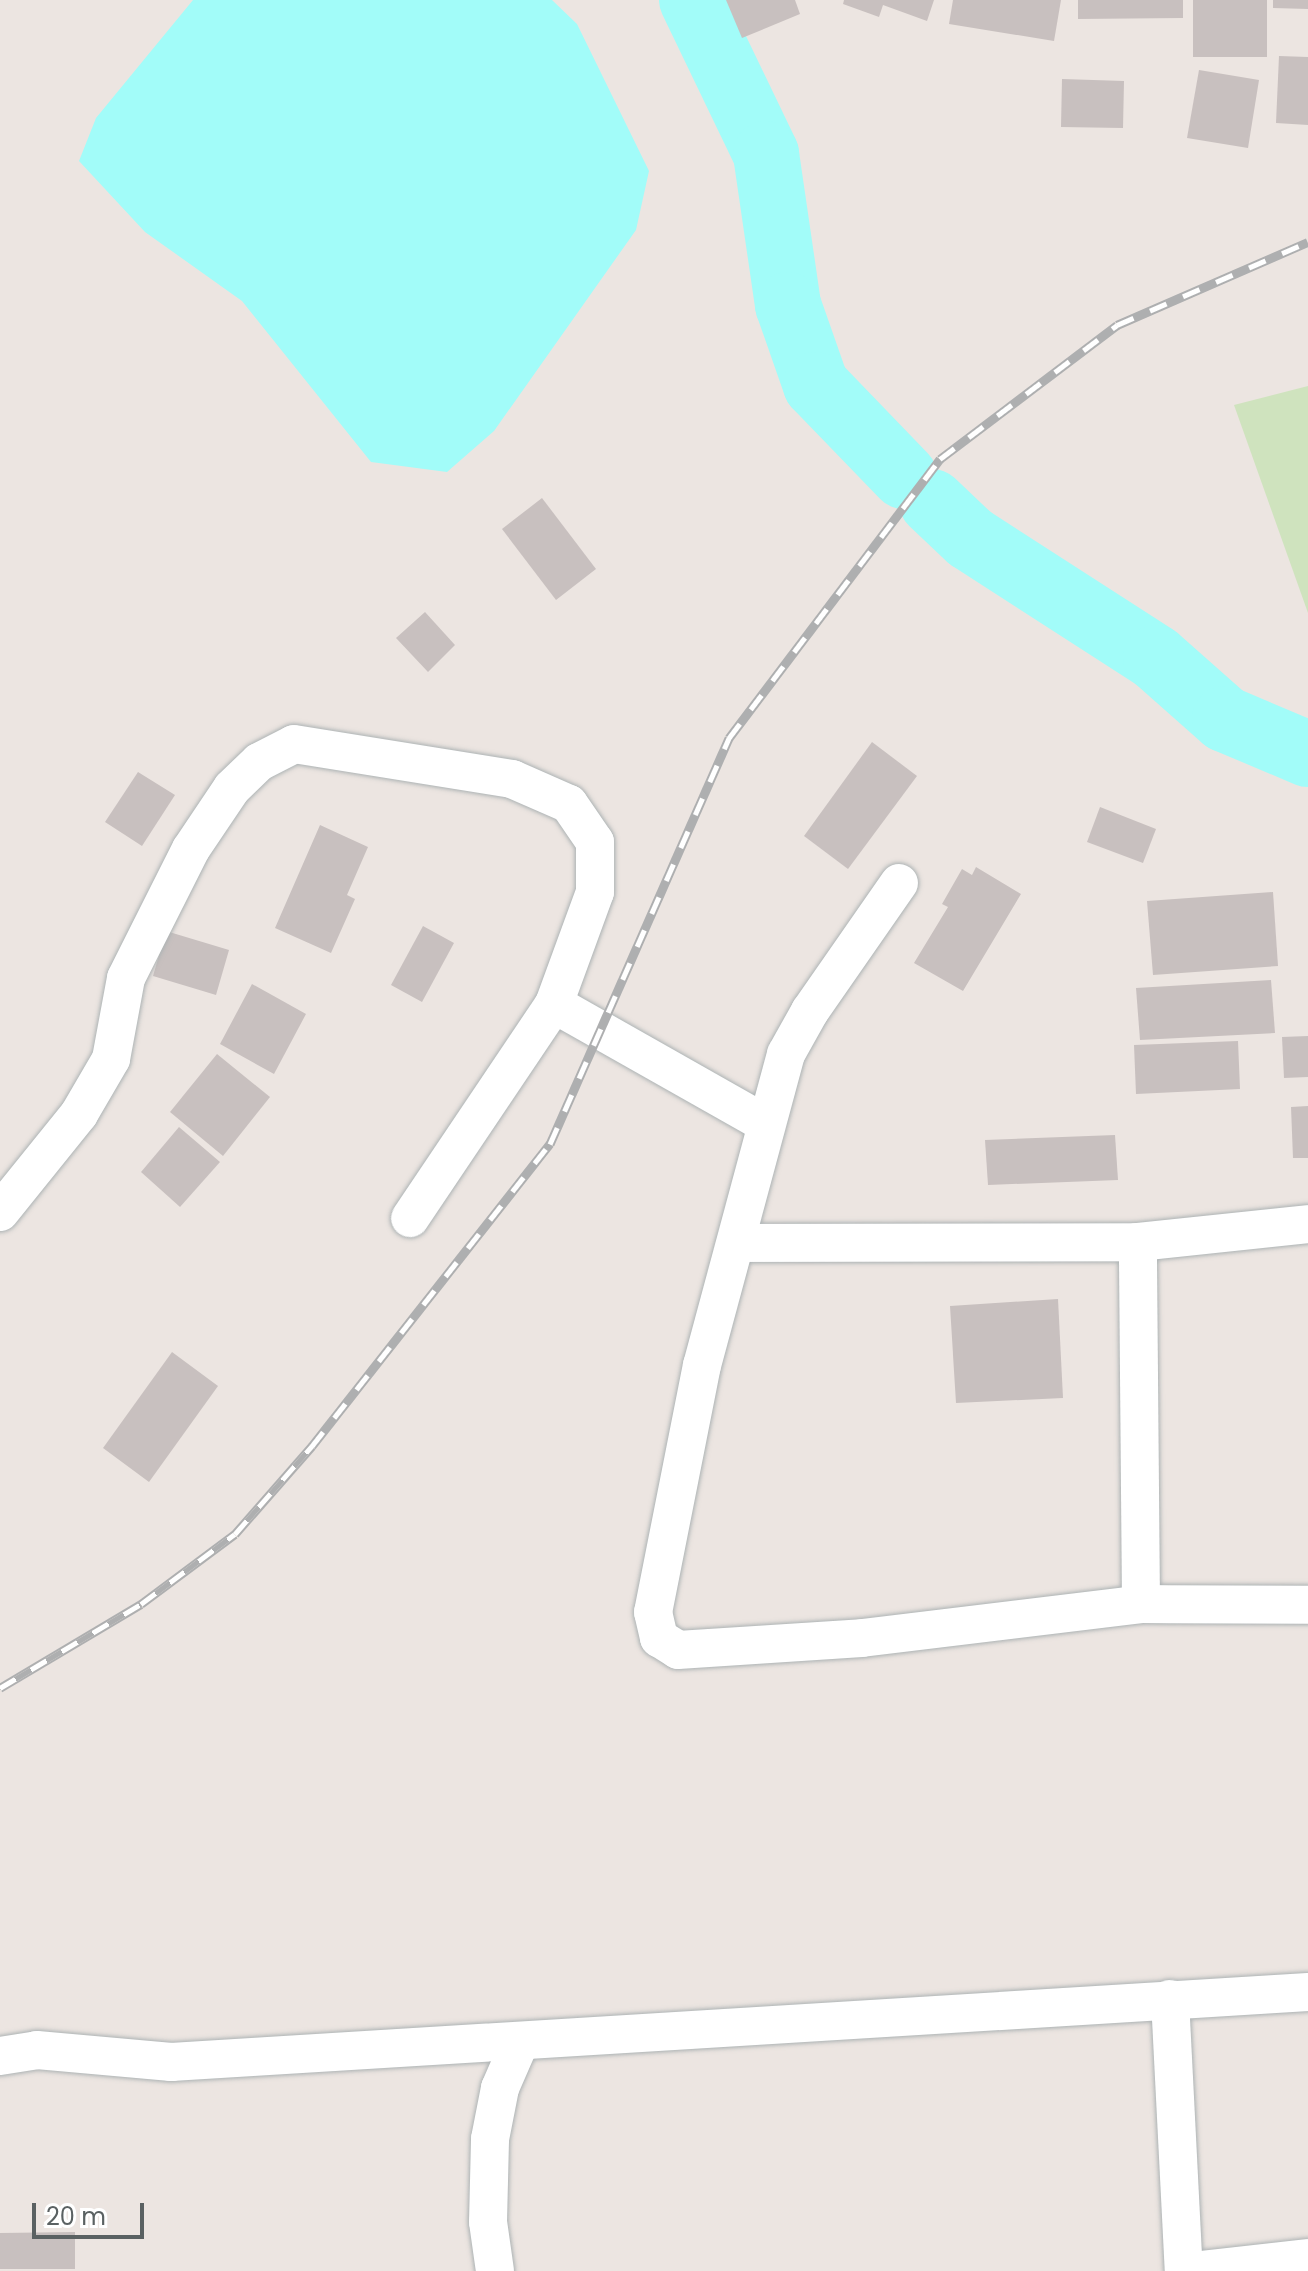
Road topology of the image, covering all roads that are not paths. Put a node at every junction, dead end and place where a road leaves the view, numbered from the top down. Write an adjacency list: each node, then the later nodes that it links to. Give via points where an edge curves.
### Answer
1 (899, 883): 3 (street, via 810,1011 786,1054)
2 (554, 1004): 3 (street); 4 (street, via 595,892 595,842 569,804 512,779 294,744 259,762 232,788 191,849 126,978 111,1059 79,1114); 5 (street)
3 (764, 1123): 8 (street)
4 (0, 1212)
5 (410, 1218)
6 (1308, 1224): 7 (street)
7 (1138, 1242): 8 (street); 9 (street)
8 (736, 1243): 9 (street, via 702,1365 655,1598 659,1638 678,1650 831,1640)
9 (1141, 1604): 10 (street)
10 (1308, 1605)
11 (1308, 1992): 12 (street)
12 (1170, 1999): 13 (street); 18 (street)
13 (520, 2042): 14 (street, via 171,2062 37,2050); 17 (street, via 500,2088 490,2139 488,2222)
14 (0, 2056)
15 (1308, 2258): 16 (street)
16 (1258, 2267): 19 (street)
17 (495, 2271)
18 (1184, 2271)
19 (1192, 2271)

